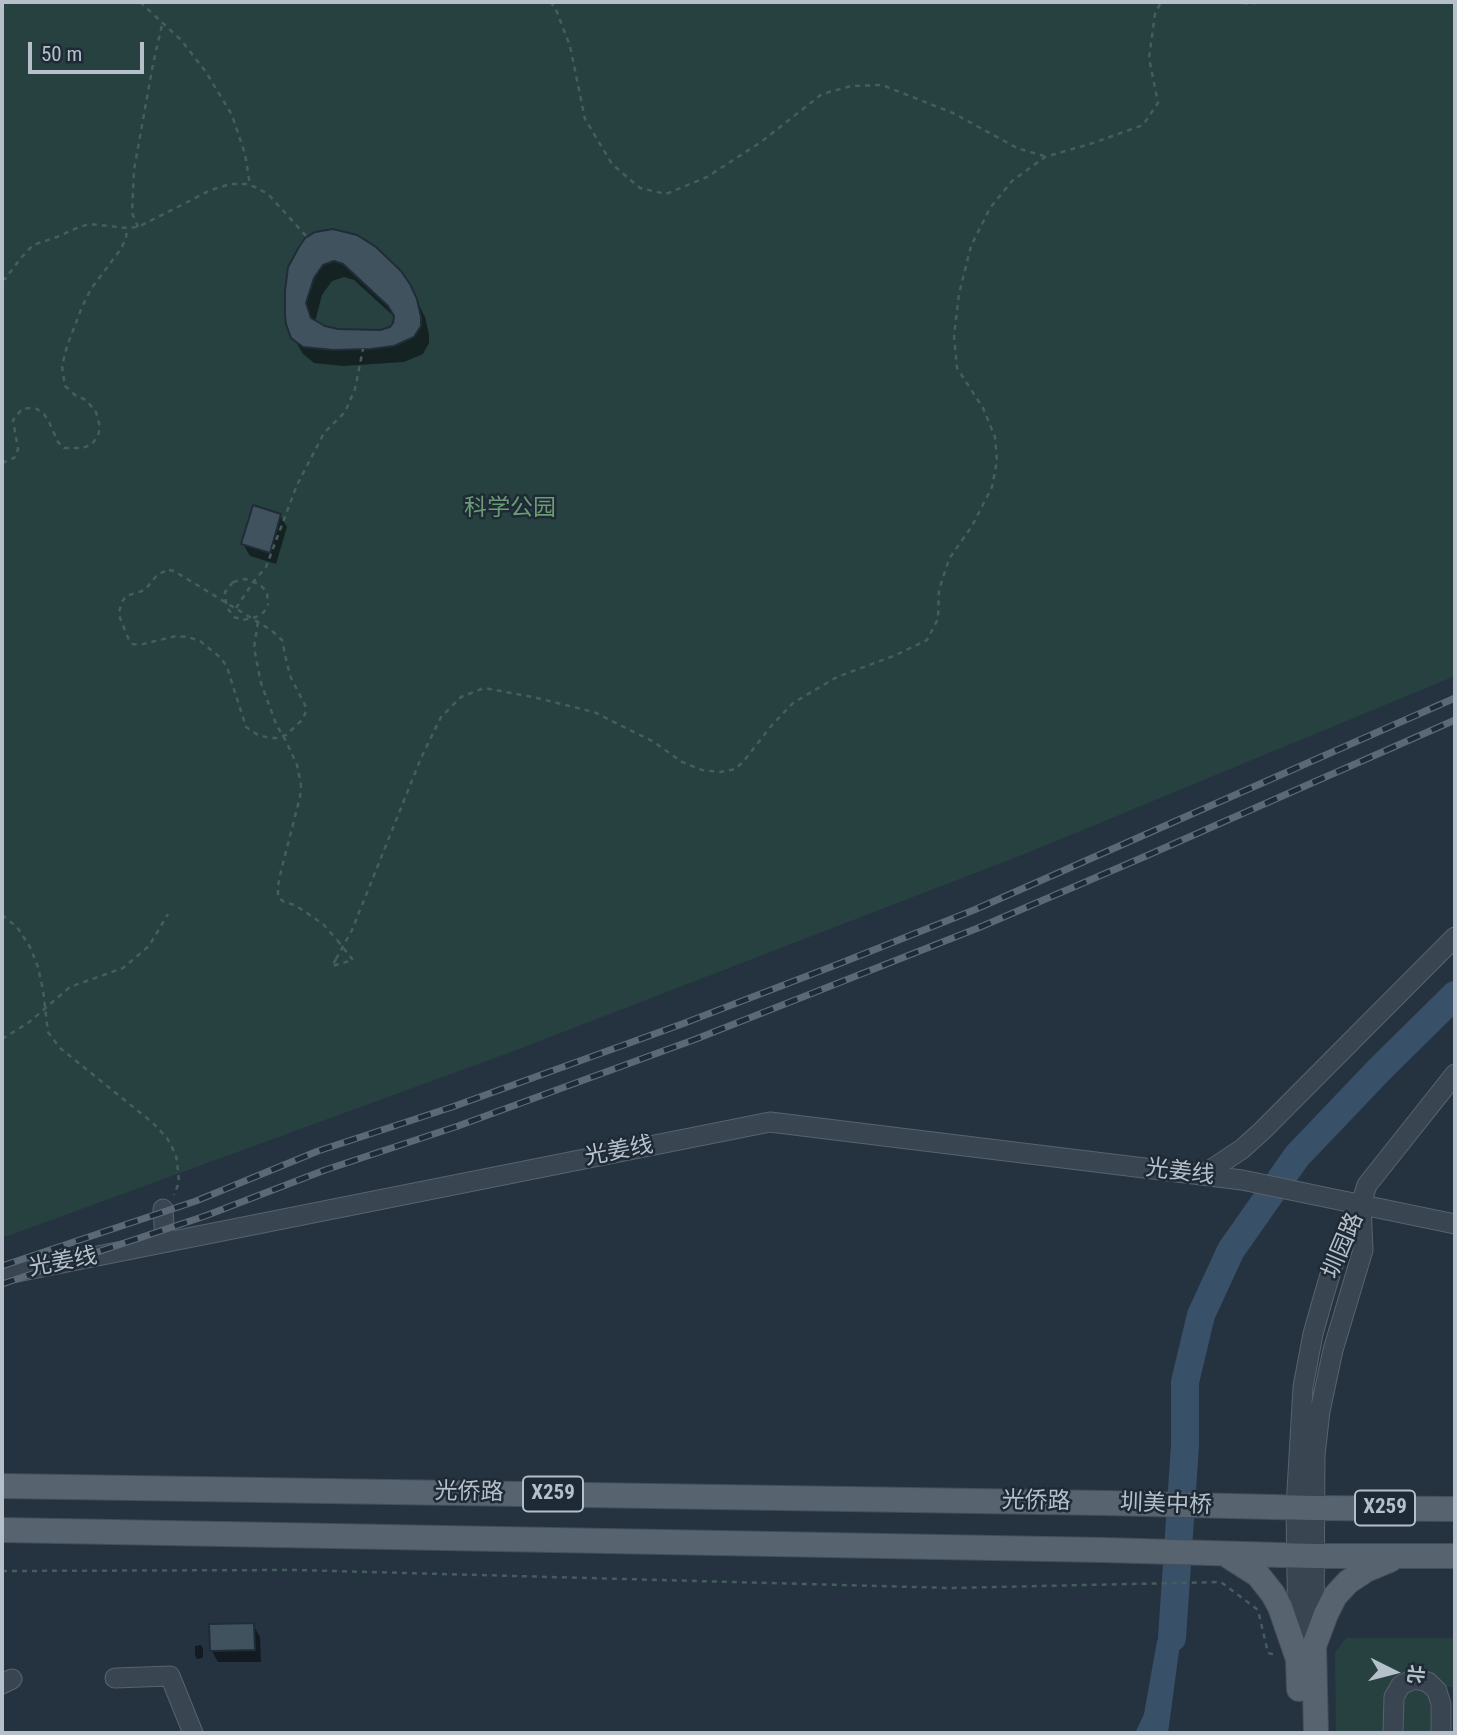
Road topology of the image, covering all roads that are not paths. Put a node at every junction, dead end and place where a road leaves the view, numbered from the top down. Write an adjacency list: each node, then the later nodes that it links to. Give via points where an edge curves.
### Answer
1 (1455, 937): 3 (street, via 1262,1131)
2 (1455, 1074): 4 (street, via 1367,1185)
3 (1203, 1175): 4 (street, 光姜线); 7 (street, 光姜线, via 770,1122)
4 (1361, 1204): 6 (street); 11 (street, 圳园路, via 1363,1250 1333,1350)
5 (163, 1209): 7 (street)
6 (1455, 1224)
7 (165, 1242): 8 (street, 光姜线)
8 (2, 1275)
9 (2, 1486): 10 (main road, 光侨路 / X259)
10 (1105, 1503): 11 (main road, 圳美中桥 / X259)
11 (1305, 1508): 12 (main road, X259); 16 (street, 圳园路)
12 (1455, 1509)
13 (2, 1530): 14 (main road, 光侨路 / X259)
14 (1104, 1550): 15 (main road, 圳美中桥 / X259)
15 (1224, 1553): 16 (main road, X259); 19 (main road, via 1258,1575)
16 (1305, 1556): 17 (main road, X259); 19 (street, 圳园路)
17 (1400, 1556): 18 (main road, X259); 19 (main road, via 1348,1582 1335,1596)
18 (1455, 1556)
19 (1306, 1652): 22 (main road, 圳园路); 23 (main road, 圳园路)
20 (115, 1678): 21 (street, via 170,1676)
21 (192, 1733)
22 (1299, 1733)
23 (1315, 1733)
24 (1394, 1733): 25 (street, via 1394,1697 1401,1685 1414,1679 1428,1682 1437,1691)
25 (1441, 1733)

